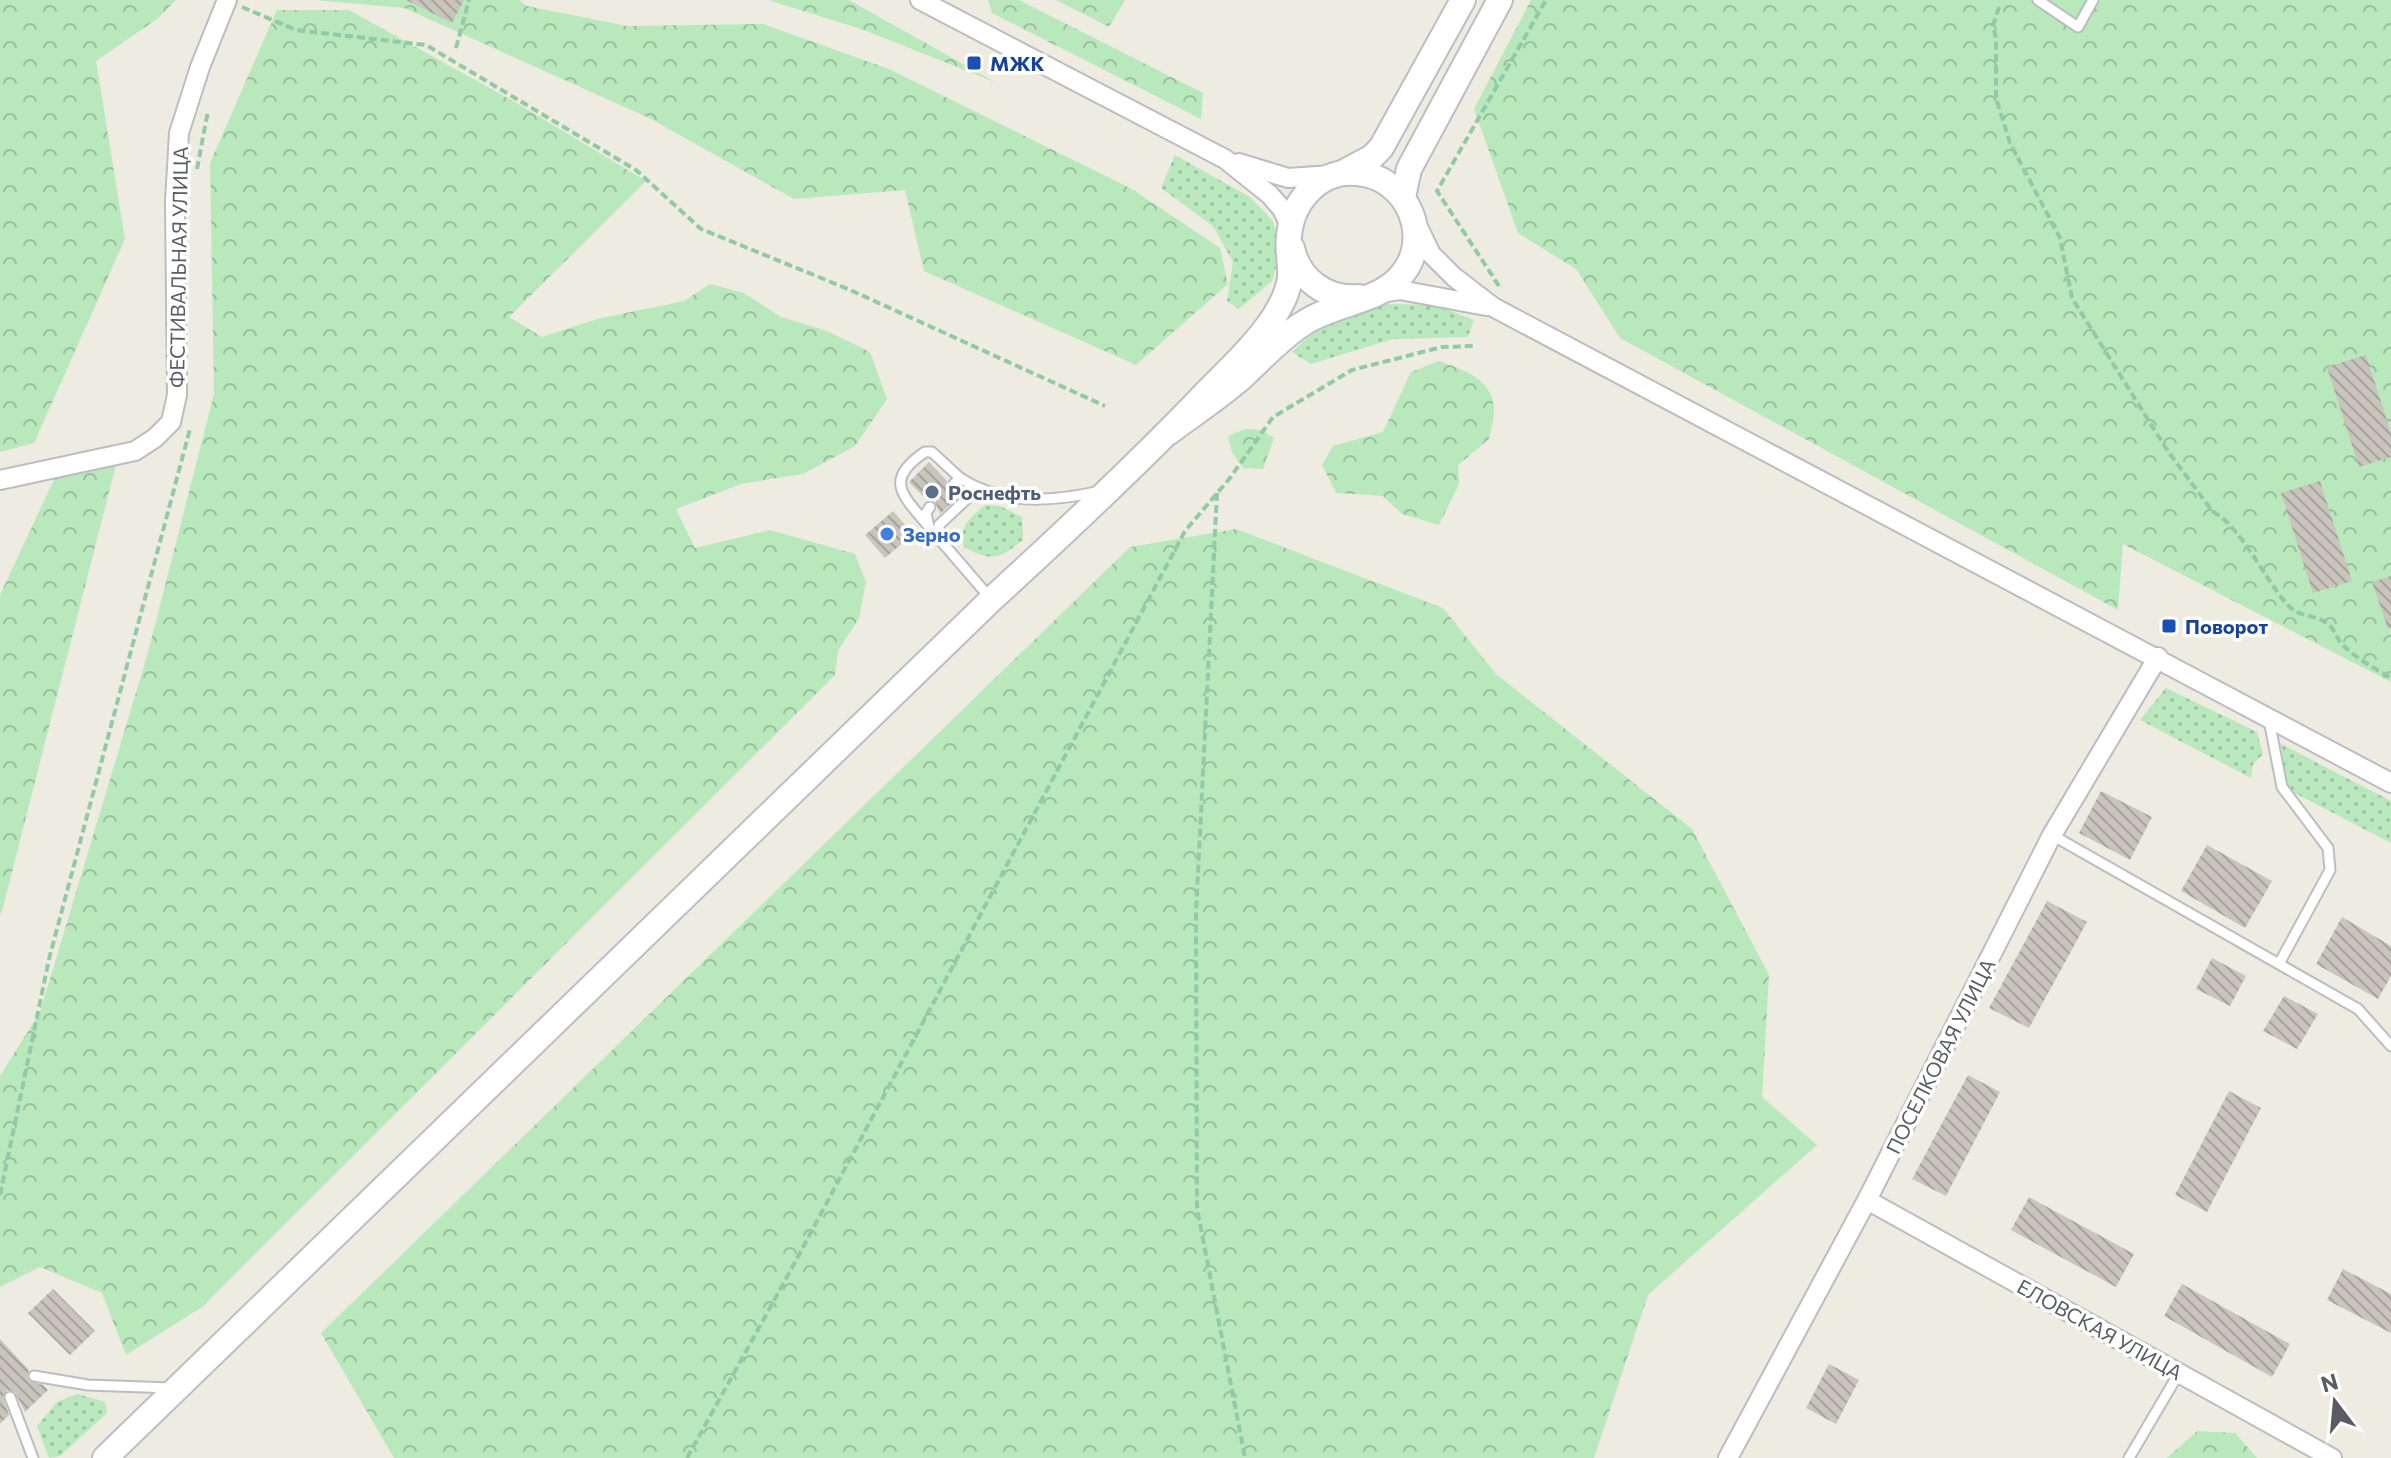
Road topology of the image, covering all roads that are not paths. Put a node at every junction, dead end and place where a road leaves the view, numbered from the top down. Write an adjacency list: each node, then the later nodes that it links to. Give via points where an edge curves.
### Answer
1 (227, 0): 14 (street, ФЕСТИВАЛЬНАЯ УЛИЦА, via 179,133 177,395 171,422 135,451)
2 (920, 0): 7 (street)
3 (1463, 0): 8 (main road, via 1381,148)
4 (1500, 0): 9 (main road, via 1405,176)
5 (2038, 0): 6 (lane, via 2078,27)
6 (2093, 0)
7 (1225, 159): 8 (street, via 1288,178); 10 (street, via 1276,200)
8 (1337, 174): 9 (main road, via 1368,174 1387,182); 10 (main road, via 1306,194 1295,209)
9 (1408, 206): 11 (main road, via 1416,238 1405,270 1390,286); 12 (street, via 1431,254)
10 (1291, 228): 11 (main road, via 1294,257 1309,280 1340,297); 13 (main road, via 1290,279 1281,305 1262,334)
11 (1369, 296): 12 (street, via 1400,290); 13 (main road, via 1304,323)
12 (1493, 307): 23 (street)
13 (1168, 433): 17 (main road)
14 (0, 480)
15 (913, 489): 18 (lane, via 909,495)
16 (977, 489): 17 (lane, via 1037,501); 18 (lane, via 949,473 938,455 925,452 904,470 898,485); 21 (lane, via 939,525)
17 (1111, 489): 22 (main road)
18 (916, 502): 20 (lane)
19 (930, 507): 20 (lane)
20 (929, 527): 21 (lane)
21 (941, 540): 22 (lane)
22 (992, 599): 32 (main road)
23 (2158, 657): 24 (street); 26 (street, ПОСЕЛКОВАЯ УЛИЦА)
24 (2269, 720): 25 (street); 27 (lane, via 2282,787 2328,848 2330,870)
25 (2391, 783)
26 (2052, 835): 27 (lane); 29 (street, ПОСЕЛКОВАЯ УЛИЦА)
27 (2280, 962): 28 (lane, via 2358,1009)
28 (2391, 1046)
29 (1867, 1200): 30 (street, ЕЛОВСКАЯ УЛИЦА); 36 (street, ПОСЕЛКОВАЯ УЛИЦА)
30 (2179, 1373): 37 (lane); 38 (street, ЕЛОВСКАЯ УЛИЦА)
31 (34, 1376): 32 (lane, via 88,1385)
32 (178, 1388): 35 (main road)
33 (10, 1397): 34 (lane)
34 (33, 1458)
35 (105, 1458)
36 (1728, 1458)
37 (2129, 1458)
38 (2332, 1458)

